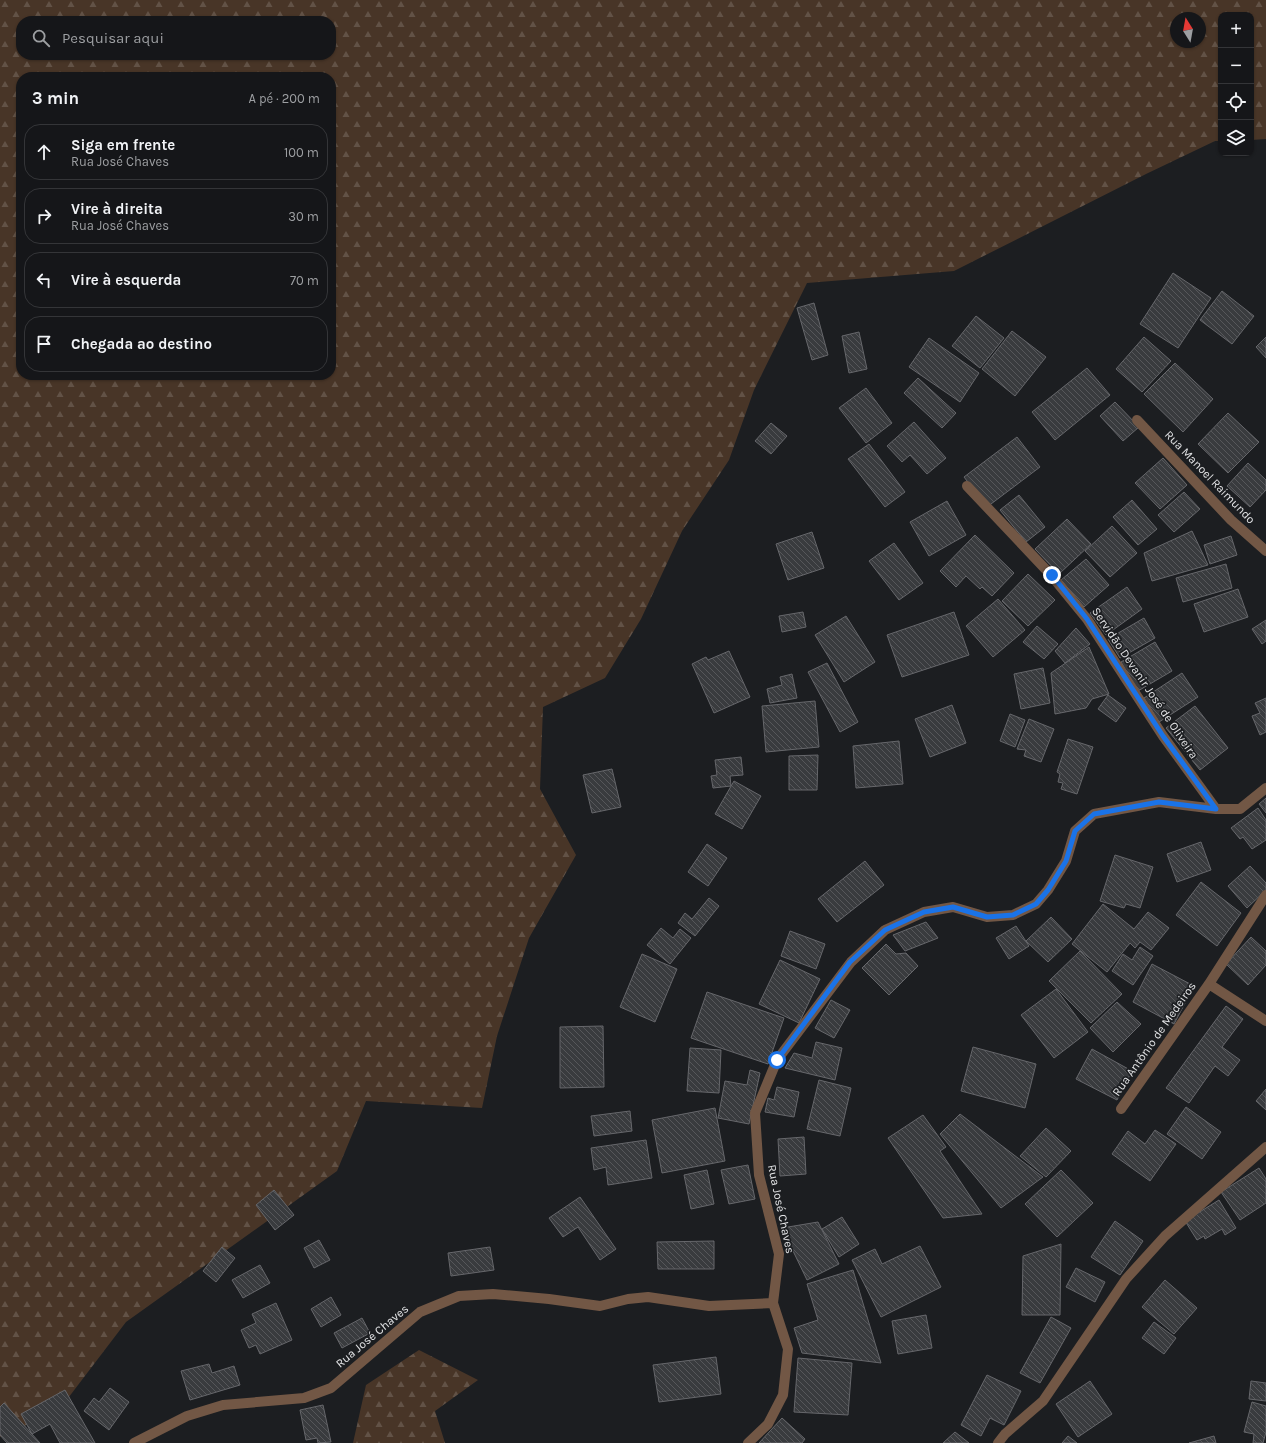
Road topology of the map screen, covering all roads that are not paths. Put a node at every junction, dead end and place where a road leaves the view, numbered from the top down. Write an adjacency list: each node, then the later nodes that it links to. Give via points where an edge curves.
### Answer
1 (1137, 420): 3 (street, Rua Manoel Raimundo, via 1230,520)
2 (967, 486): 5 (street, Servidão Devanir José de Oliveira, via 1052,575 1087,619 1163,736)
3 (1266, 551)
4 (1266, 788): 5 (street, Rua José Chaves, via 1240,809)
5 (1216, 809): 11 (street, Rua José Chaves, via 1159,802 1094,814 1075,831 1066,861 1036,904 1013,915 987,917 953,907 924,912 885,930 850,962 777,1060 755,1112 759,1175 779,1254)
6 (1266, 895): 7 (street, Rua Antônio de Medeiros)
7 (1209, 984): 8 (street, Rua Antônio de Medeiros); 9 (street, Rua Antônio de Medeiros)
8 (1266, 1021)
9 (1121, 1109)
10 (1266, 1148): 14 (street, via 1165,1236 1126,1279 1043,1401)
11 (773, 1304): 12 (street, Rua José Chaves, via 709,1306 648,1297 600,1306 493,1294 459,1296 420,1312 331,1388 304,1398 223,1405 187,1416); 13 (street, via 788,1349 783,1395 768,1424)
12 (134, 1443)
13 (748, 1443)
14 (998, 1443)

